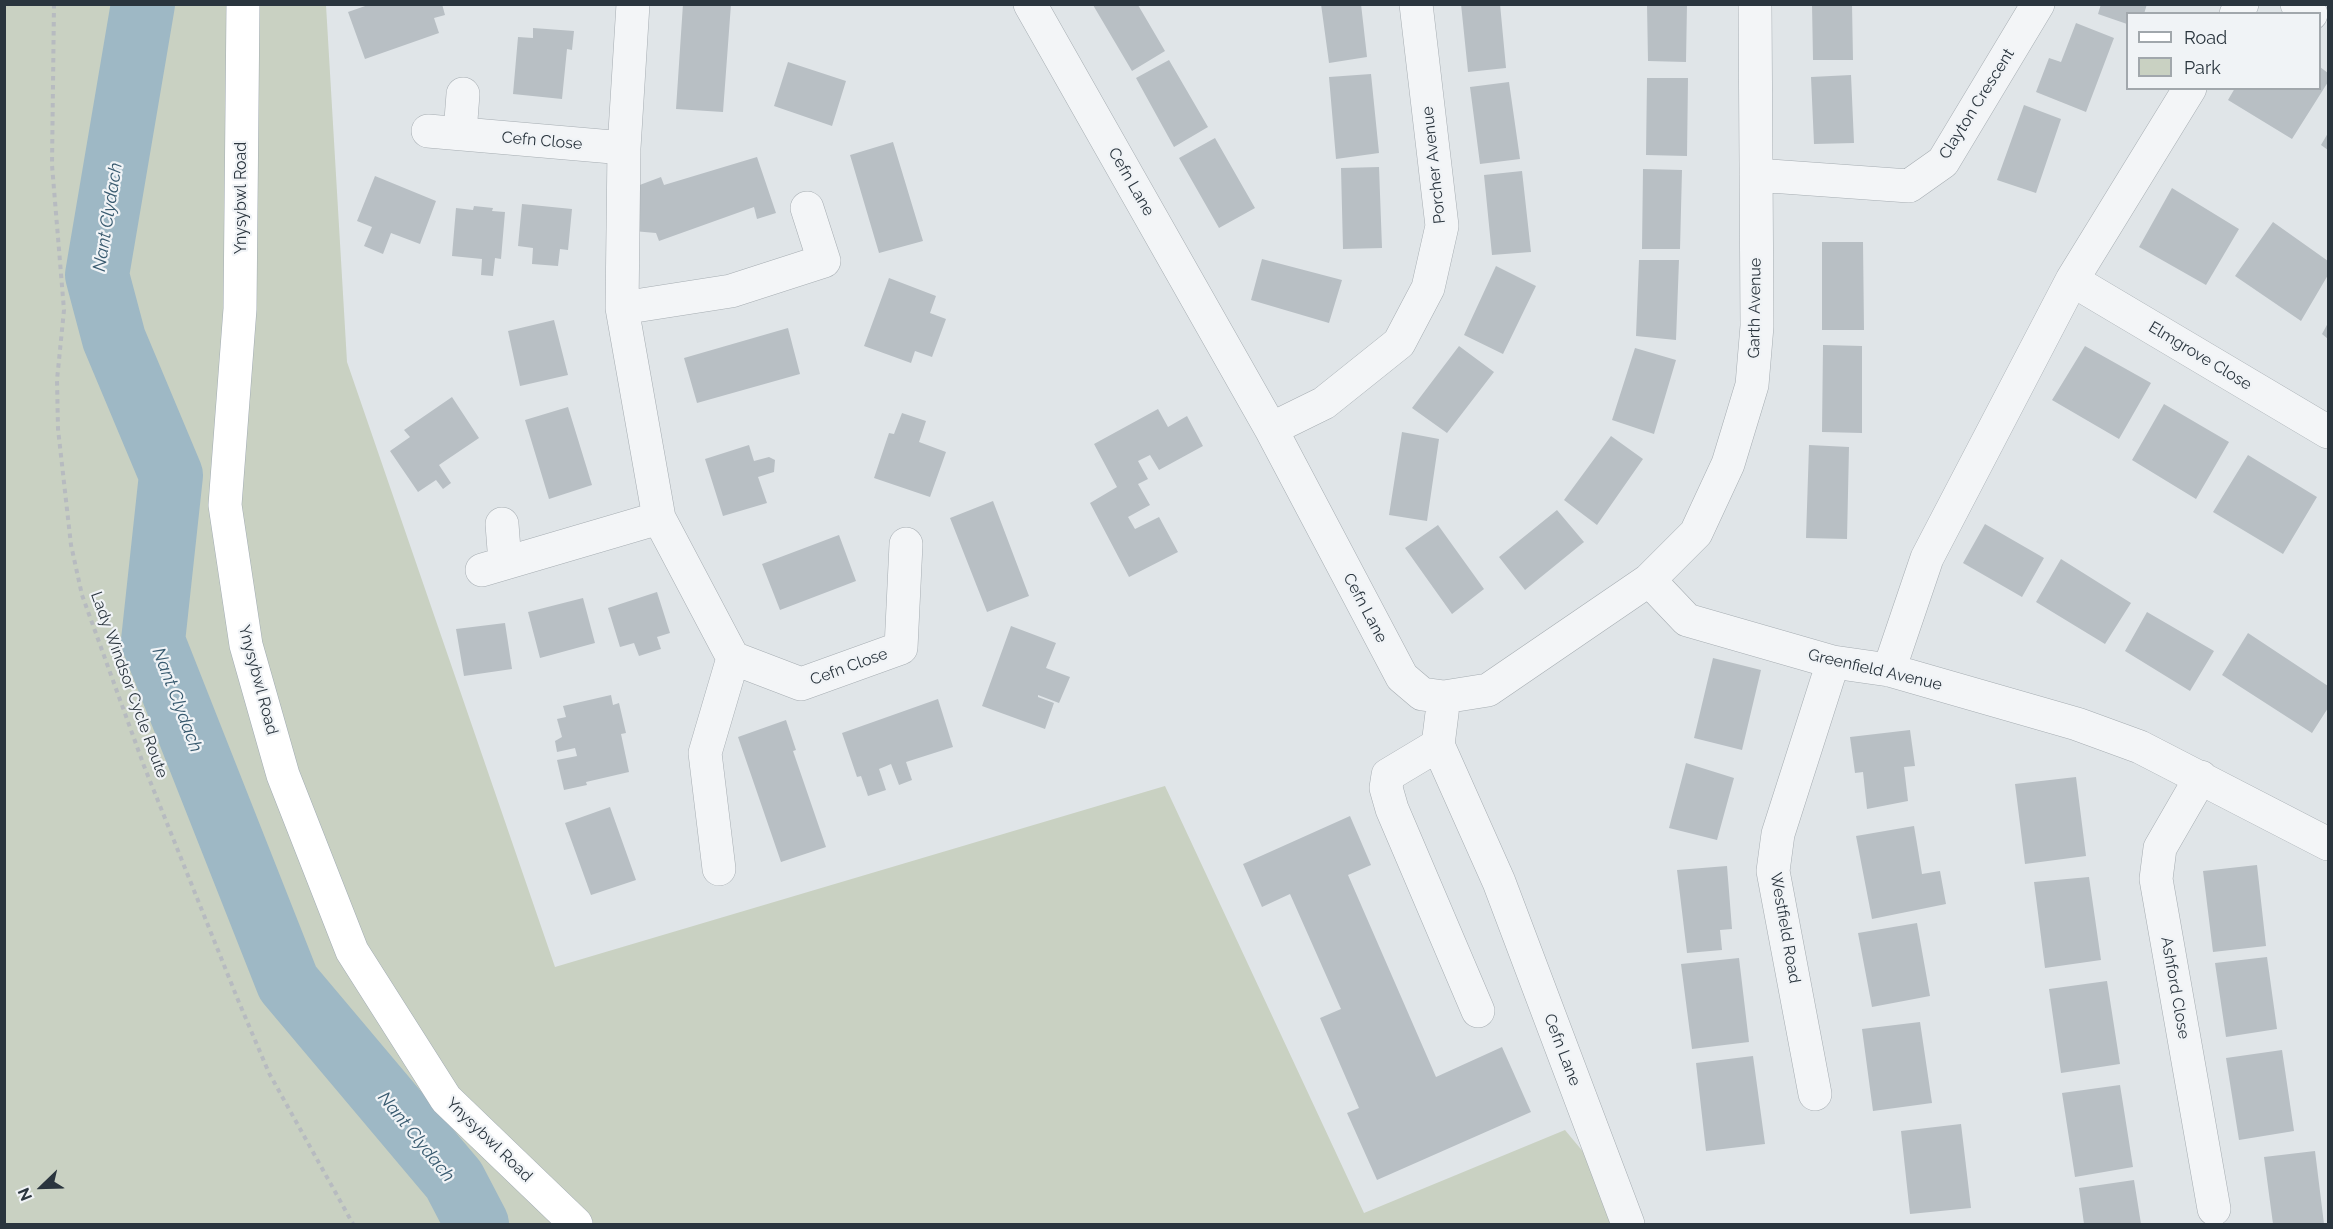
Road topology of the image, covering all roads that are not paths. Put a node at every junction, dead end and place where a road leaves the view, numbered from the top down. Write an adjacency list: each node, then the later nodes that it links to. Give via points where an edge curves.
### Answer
1 (243, 4): 31 (main road, Ynysybwl Road, via 240,309 225,505 246,645 284,775 352,951 446,1099)
2 (633, 4): 9 (street)
3 (1030, 4): 14 (street, Cefn Lane)
4 (1416, 4): 14 (street, Porcher Avenue, via 1442,226 1428,288 1399,343 1324,403)
5 (1755, 4): 10 (street, Garth Avenue)
6 (2038, 4): 10 (street, Clayton Crescent, via 1943,162 1909,186)
7 (2189, 90): 12 (street)
8 (463, 94): 9 (street, Cefn Close, via 444,132)
9 (624, 148): 13 (street)
10 (1756, 175): 19 (street, Garth Avenue, via 1757,326 1752,385 1728,464 1696,533)
11 (807, 208): 13 (street, via 824,261 731,291)
12 (2072, 280): 15 (street, Elmgrove Close); 22 (street, via 1927,558)
13 (622, 308): 16 (street)
14 (1271, 429): 23 (street, Cefn Lane, via 1402,677 1422,694)
15 (2328, 432)
16 (659, 518): 17 (street, via 494,566); 20 (street)
17 (502, 524)
18 (906, 544): 20 (street, Cefn Close, via 901,648 801,684)
19 (1649, 580): 21 (street, Greenfield Avenue, via 1688,620); 23 (street, via 1488,690)
20 (733, 658): 27 (street, via 705,753)
21 (1833, 662): 22 (street, Greenfield Avenue); 29 (street, Westfield Road, via 1778,834 1773,871)
22 (1889, 670): 25 (street, Greenfield Avenue, via 2077,724 2140,747)
23 (1444, 697): 24 (street)
24 (1438, 746): 28 (street, via 1388,775 1386,788); 32 (street, Cefn Lane, via 1499,882)
25 (2201, 777): 26 (street, Greenfield Avenue); 30 (street, Ashford Close, via 2160,848 2156,879)
26 (2328, 844)
27 (719, 869)
28 (1478, 1011)
29 (1815, 1094)
30 (2214, 1209)
31 (576, 1224)
32 (1628, 1224)

